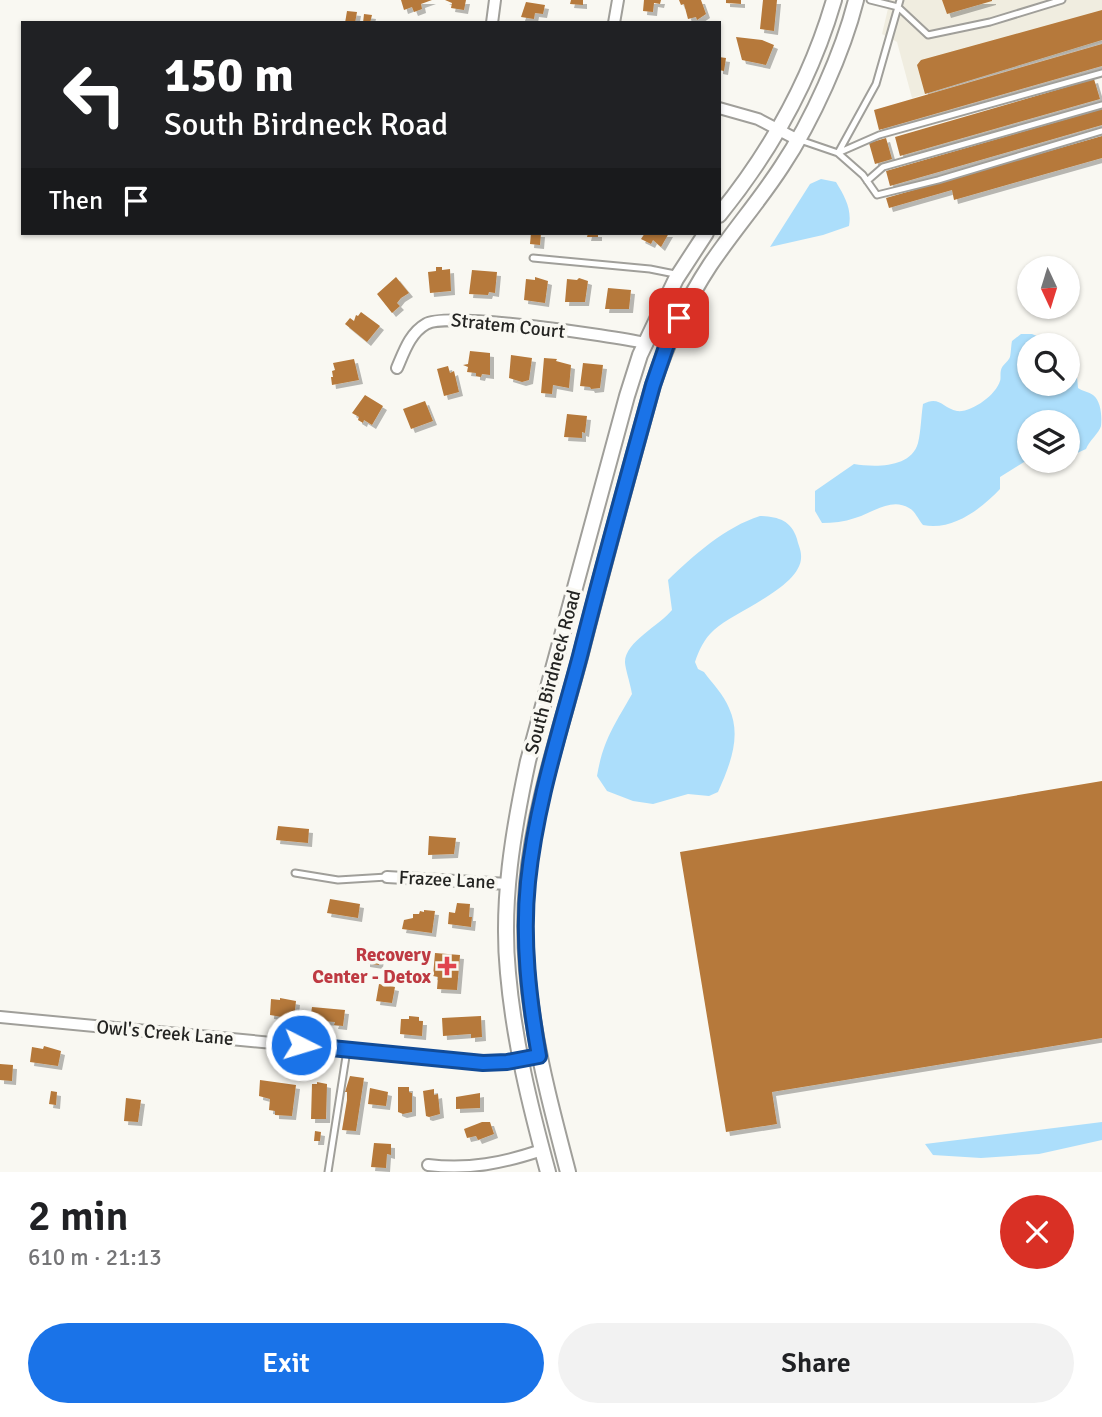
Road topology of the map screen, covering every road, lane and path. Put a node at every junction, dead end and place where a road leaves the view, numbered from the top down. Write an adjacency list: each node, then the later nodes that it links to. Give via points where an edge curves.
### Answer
1 (495, 0): 8 (street)
2 (618, 0): 9 (street)
3 (834, 0): 13 (main road, via 819,47)
4 (856, 0): 15 (main road, South Birdneck Road)
5 (870, 0): 7 (lane)
6 (1062, 0): 7 (lane, via 928,35)
7 (899, 3): 16 (lane, via 876,84)
8 (492, 21)
9 (614, 21)
10 (1102, 73): 16 (lane, via 879,135)
11 (1102, 105): 17 (lane, via 883,167)
12 (721, 109): 13 (street, via 758,119)
13 (778, 131): 15 (street); 18 (main road)
14 (1102, 131): 17 (lane, via 877,195)
15 (798, 140): 16 (lane); 29 (main road, South Birdneck Road, via 696,287 653,385 537,818 527,885 526,941)
16 (838, 153): 17 (lane)
17 (867, 181)
18 (721, 212)
19 (705, 235): 21 (main road, South Birdneck Road)
20 (533, 258): 21 (lane)
21 (678, 275): 22 (main road, South Birdneck Road)
22 (645, 343): 23 (street, Stratem Court, via 438,319 416,331); 26 (main road, South Birdneck Road, via 626,396 528,761)
23 (397, 368)
24 (295, 873): 25 (lane, via 338,880)
25 (387, 877): 26 (street, Frazee Lane)
26 (508, 884): 30 (main road, South Birdneck Road, via 507,972)
27 (0, 1017): 28 (street, Owl's Creek Lane)
28 (347, 1049): 30 (street, Owl's Creek Lane, via 483,1063); 33 (lane)
29 (539, 1056): 30 (street, Owl's Creek Lane); 35 (main road, South Birdneck Road)
30 (520, 1060): 31 (main road, South Birdneck Road)
31 (542, 1150): 32 (street, via 474,1167); 34 (main road, South Birdneck Road)
32 (428, 1165)
33 (328, 1172)
34 (548, 1172)
35 (568, 1172)

